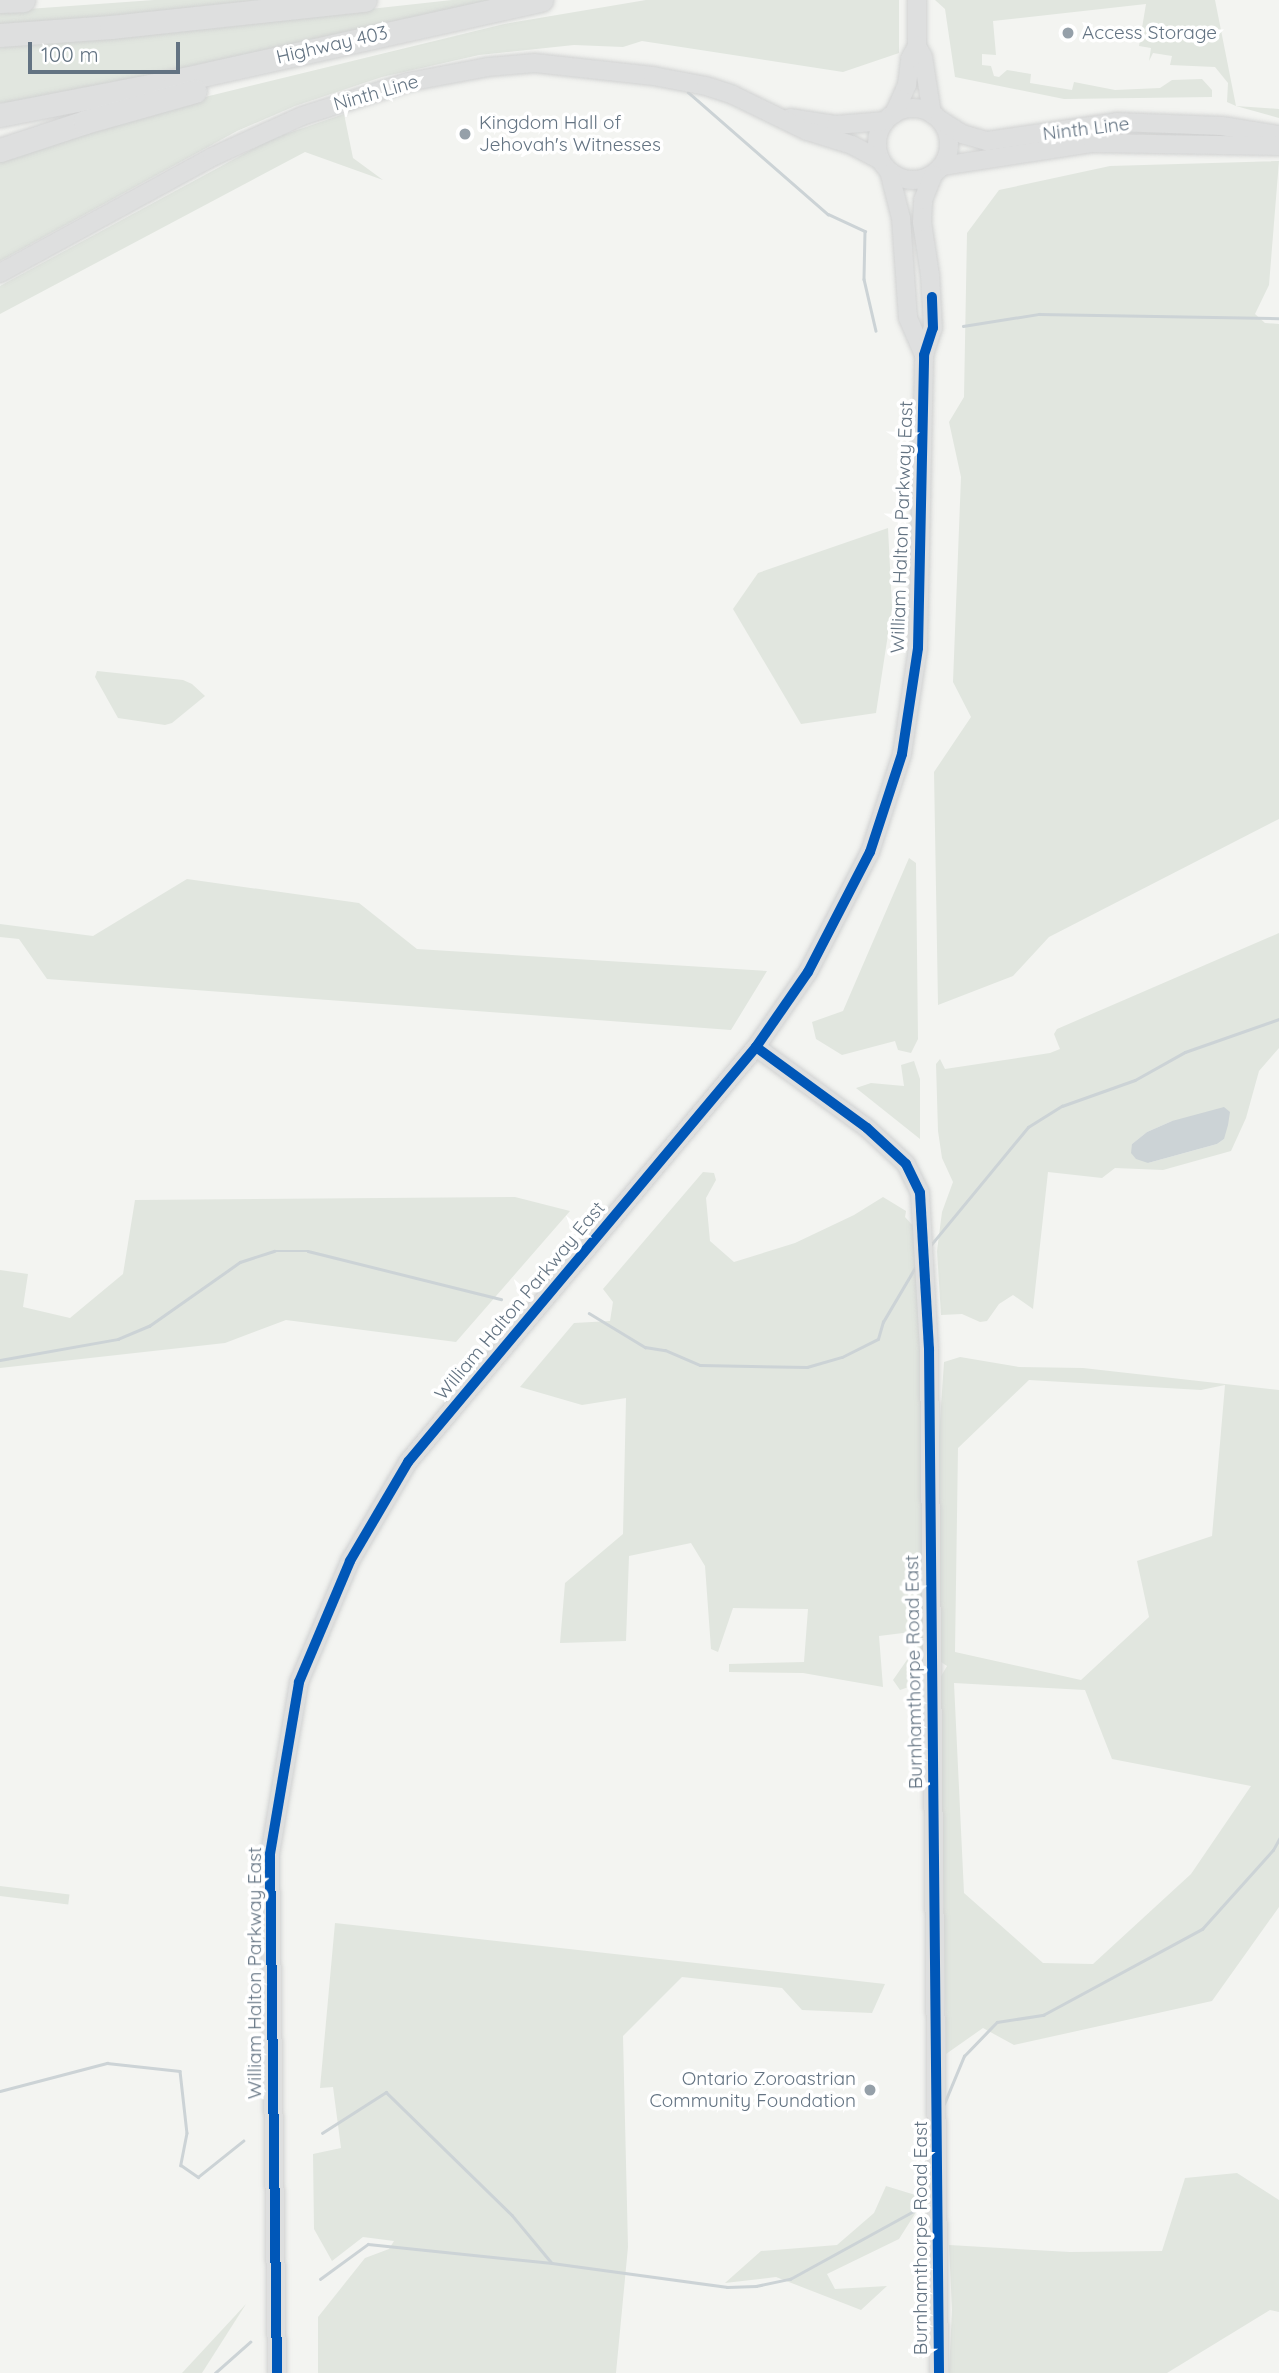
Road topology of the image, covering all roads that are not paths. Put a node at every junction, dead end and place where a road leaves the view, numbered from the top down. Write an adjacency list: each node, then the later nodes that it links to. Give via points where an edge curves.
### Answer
1 (23, 0): 4 (highway)
2 (365, 0): 7 (highway)
3 (541, 0): 6 (highway, Highway 403)
4 (0, 1)
5 (917, 1): 8 (main road)
6 (377, 34): 9 (highway, Highway 403, via 175,81); 15 (highway, via 337,52)
7 (0, 35)
8 (917, 46): 11 (main road); 12 (main road, via 910,59 907,85)
9 (0, 115)
10 (783, 117): 12 (main road, Ninth Line, via 836,125); 16 (main road, Ninth Line, via 807,131 852,145); 18 (main road, Ninth Line, via 706,86 653,76 535,63 470,69 350,99 262,132)
11 (936, 117): 12 (main road, via 913,108); 13 (main road, Ninth Line, via 962,134 987,141 1117,122 1222,126); 17 (main road, via 949,143)
12 (889, 118): 16 (main road, via 877,140)
13 (1279, 135)
14 (1279, 146): 17 (main road, Ninth Line, via 1093,143)
15 (0, 150)
16 (885, 165): 17 (main road, via 910,180); 19 (main road, William Halton Parkway East, via 901,218 908,318)
17 (937, 170): 19 (main road, William Halton Parkway East, via 923,200 933,328)
18 (0, 272)
19 (924, 355): 20 (main road, William Halton Parkway East, via 918,649 902,754 870,852 808,972)
20 (756, 1047): 21 (main road, William Halton Parkway East, via 408,1462 350,1561 299,1682 270,1854); 22 (main road, Burnhamthorpe Road East, via 867,1128 906,1164 920,1193 929,1349)
21 (277, 2373)
22 (939, 2373)

